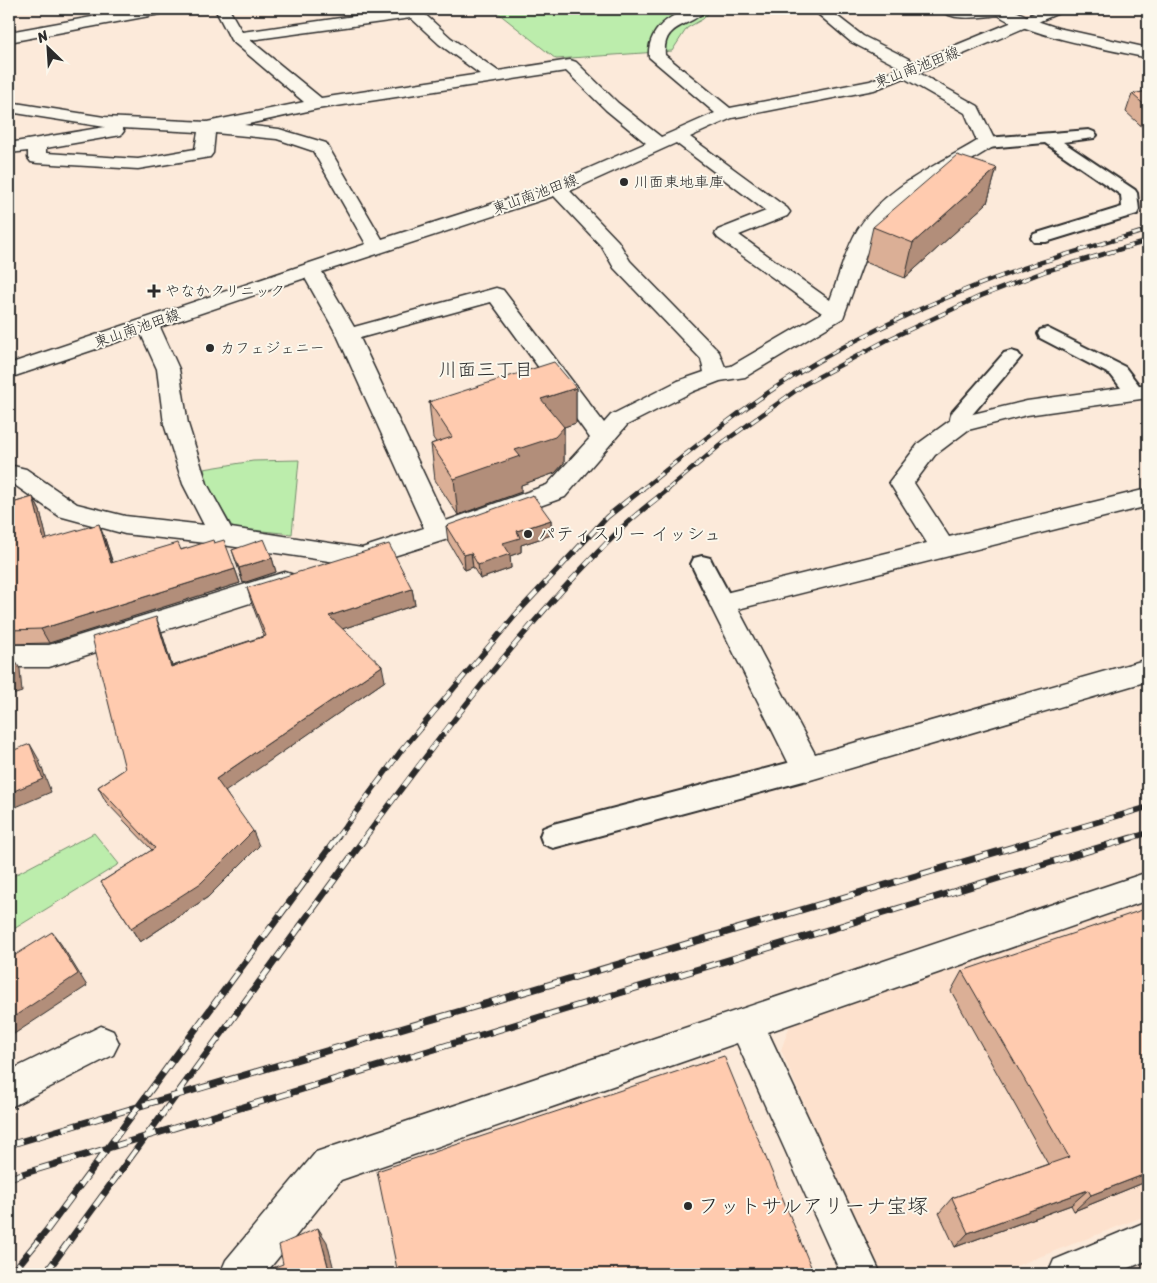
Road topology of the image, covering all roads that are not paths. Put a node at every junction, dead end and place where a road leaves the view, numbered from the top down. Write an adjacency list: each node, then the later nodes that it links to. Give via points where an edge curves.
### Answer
1 (160, 9): 10 (street)
2 (222, 9): 11 (street)
3 (698, 9): 17 (street, via 664,28 655,48 657,57)
4 (819, 9): 13 (street, via 857,39)
5 (948, 9): 6 (street, via 965,14)
6 (1000, 9): 9 (street)
7 (1056, 9): 9 (street, 東山南池田線)
8 (412, 11): 11 (street); 14 (street, via 445,41)
9 (1028, 22): 12 (street, via 1059,33); 13 (street, 東山南池田線)
10 (9, 37)
11 (237, 37): 15 (street)
12 (1148, 53)
13 (910, 71): 17 (street, 東山南池田線, via 874,84); 23 (street, via 972,110)
14 (495, 76): 15 (street); 25 (street, via 570,65 618,114)
15 (317, 104): 19 (street)
16 (9, 107): 18 (street, via 104,122)
17 (727, 114): 21 (street, 東山南池田線)
18 (149, 125): 19 (street); 24 (street)
19 (206, 127): 24 (street, via 204,152 138,164 37,158); 29 (street, via 279,134 320,147)
20 (1089, 135): 22 (lane)
21 (678, 136): 25 (street, 東山南池田線); 31 (street, via 780,212 725,234)
22 (1049, 139): 23 (lane); 28 (lane, via 1102,182 1129,193 1131,210)
23 (987, 143): 31 (street, via 897,197 878,217 860,244)
24 (37, 144): 26 (street)
25 (659, 144): 27 (street, 東山南池田線)
26 (9, 148)
27 (558, 189): 29 (street, 東山南池田線); 37 (street, via 611,245 621,264 711,356)
28 (1040, 238)
29 (377, 247): 30 (street, 東山南池田線)
30 (310, 270): 32 (street, 東山南池田線); 34 (street)
31 (836, 314): 37 (street, via 737,372)
32 (148, 324): 36 (street, 東山南池田線); 44 (street, via 168,369 176,424 195,484)
33 (1047, 334): 38 (lane, via 1118,371)
34 (348, 335): 40 (street, via 496,294); 43 (street)
35 (1011, 357): 39 (lane, via 960,416)
36 (9, 371)
37 (716, 375): 40 (street, via 686,386 619,420)
38 (1142, 392): 39 (street, via 1027,408)
39 (960, 424): 45 (street, via 927,449 901,482)
40 (602, 437): 43 (street, via 556,491)
41 (9, 473): 44 (street, via 17,475 68,510 125,525)
42 (1147, 500): 45 (street)
43 (439, 534): 46 (street)
44 (223, 536): 46 (street)
45 (943, 548): 48 (street)
46 (362, 557): 49 (street, via 49,656)
47 (702, 564): 48 (lane)
48 (722, 603): 51 (street)
49 (9, 656)
50 (1148, 670): 51 (street)
51 (808, 769): 52 (lane)
52 (553, 836)
53 (1148, 886): 54 (street)
54 (746, 1024): 58 (street, via 329,1165); 59 (street)
55 (101, 1043): 56 (street)
56 (9, 1090)
57 (1148, 1241): 60 (street)
58 (240, 1274)
59 (861, 1274)
60 (1068, 1274)

